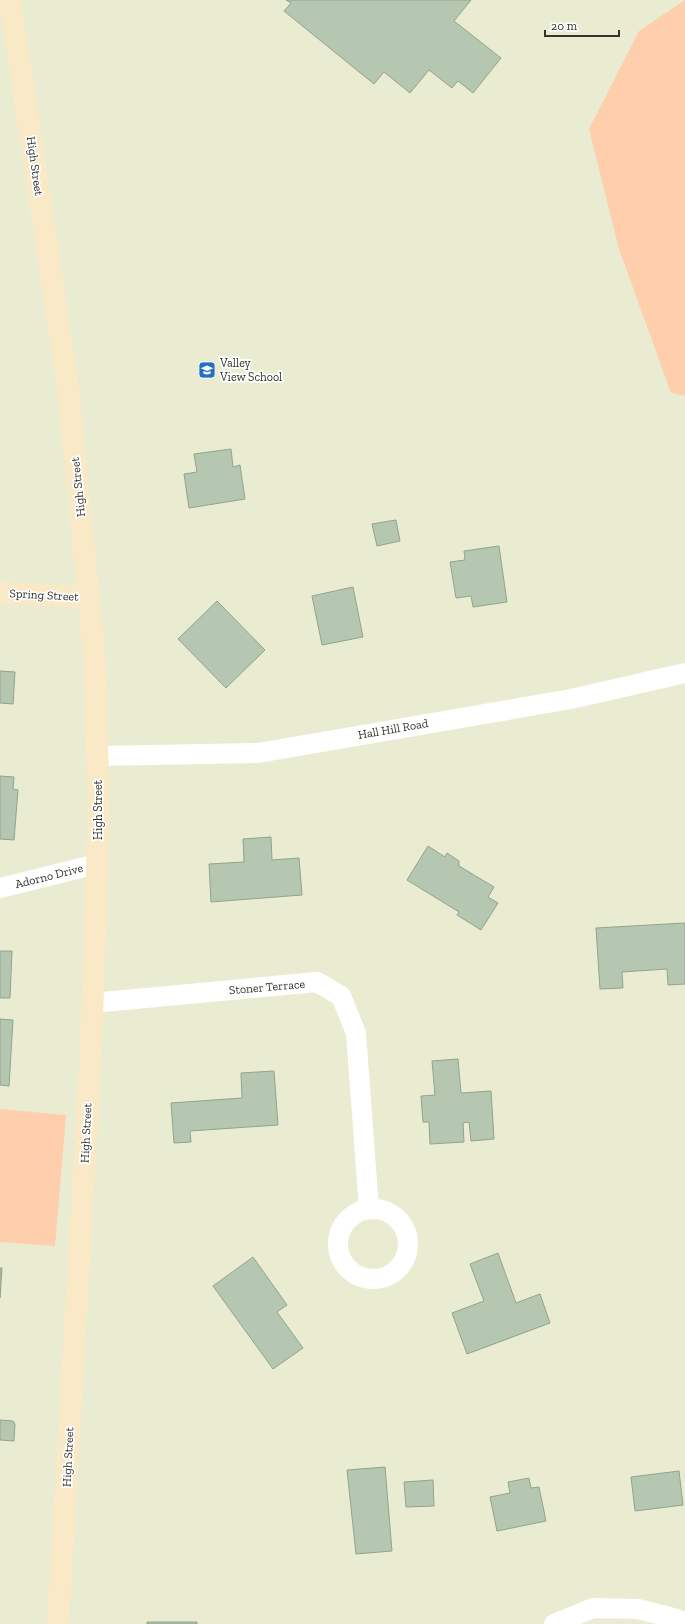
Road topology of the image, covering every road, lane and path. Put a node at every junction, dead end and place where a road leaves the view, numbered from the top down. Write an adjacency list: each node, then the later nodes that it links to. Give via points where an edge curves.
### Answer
1 (10, 0): 3 (street, High Street, via 68,388)
2 (0, 593): 3 (street, Spring Street)
3 (89, 597): 5 (street, High Street)
4 (685, 673): 5 (street, Hall Hill Road, via 571,699 258,753)
5 (98, 756): 6 (street, High Street)
6 (98, 864): 7 (street, Adorno Drive); 8 (street, High Street)
7 (0, 888)
8 (92, 1002): 9 (street, Stoner Terrace, via 318,982 341,996 356,1033); 10 (street, High Street)
9 (370, 1209)
10 (58, 1624)
11 (554, 1624): 12 (street, via 593,1608 638,1609 677,1619)
12 (685, 1624)

